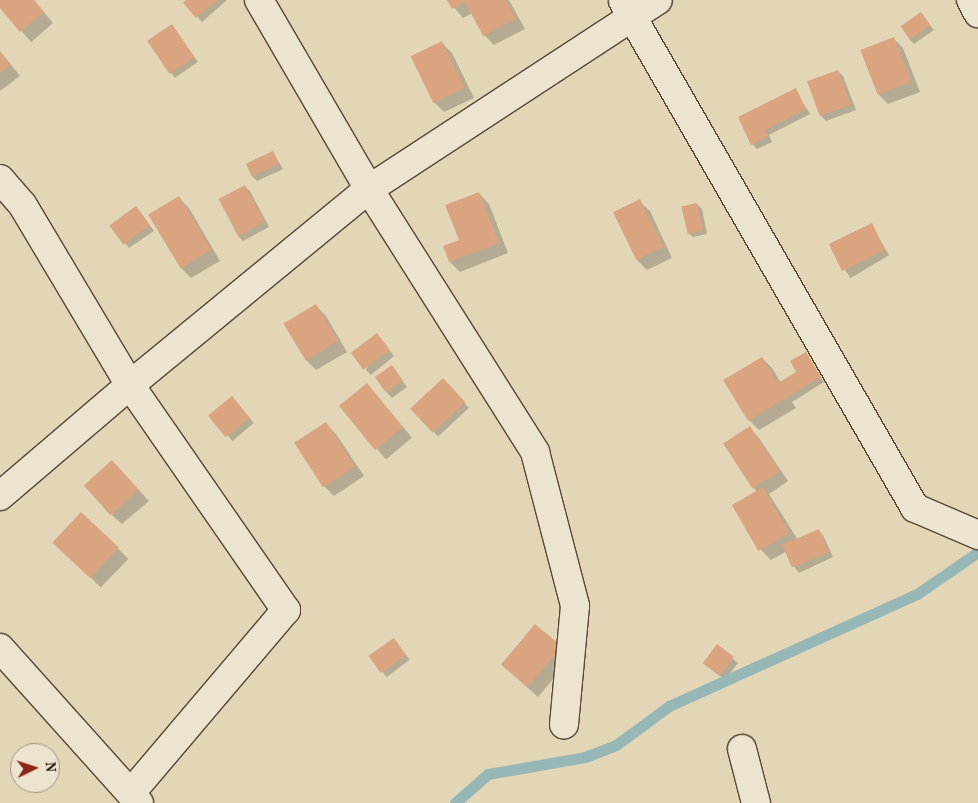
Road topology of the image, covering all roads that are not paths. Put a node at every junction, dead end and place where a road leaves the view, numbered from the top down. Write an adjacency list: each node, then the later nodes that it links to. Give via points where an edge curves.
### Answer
1 (259, 0): 7 (street)
2 (658, 0): 4 (street)
3 (971, 0): 5 (street)
4 (628, 8): 7 (street); 10 (street, via 915,508)
5 (978, 13)
6 (0, 179): 8 (street, via 22,204)
7 (370, 189): 8 (street); 12 (street, via 536,452 575,606)
8 (130, 385): 9 (street); 14 (street, via 286,610)
9 (0, 496)
10 (976, 535)
11 (0, 648): 14 (street)
12 (564, 724)
13 (742, 749): 15 (street)
14 (135, 798)
15 (756, 803)

